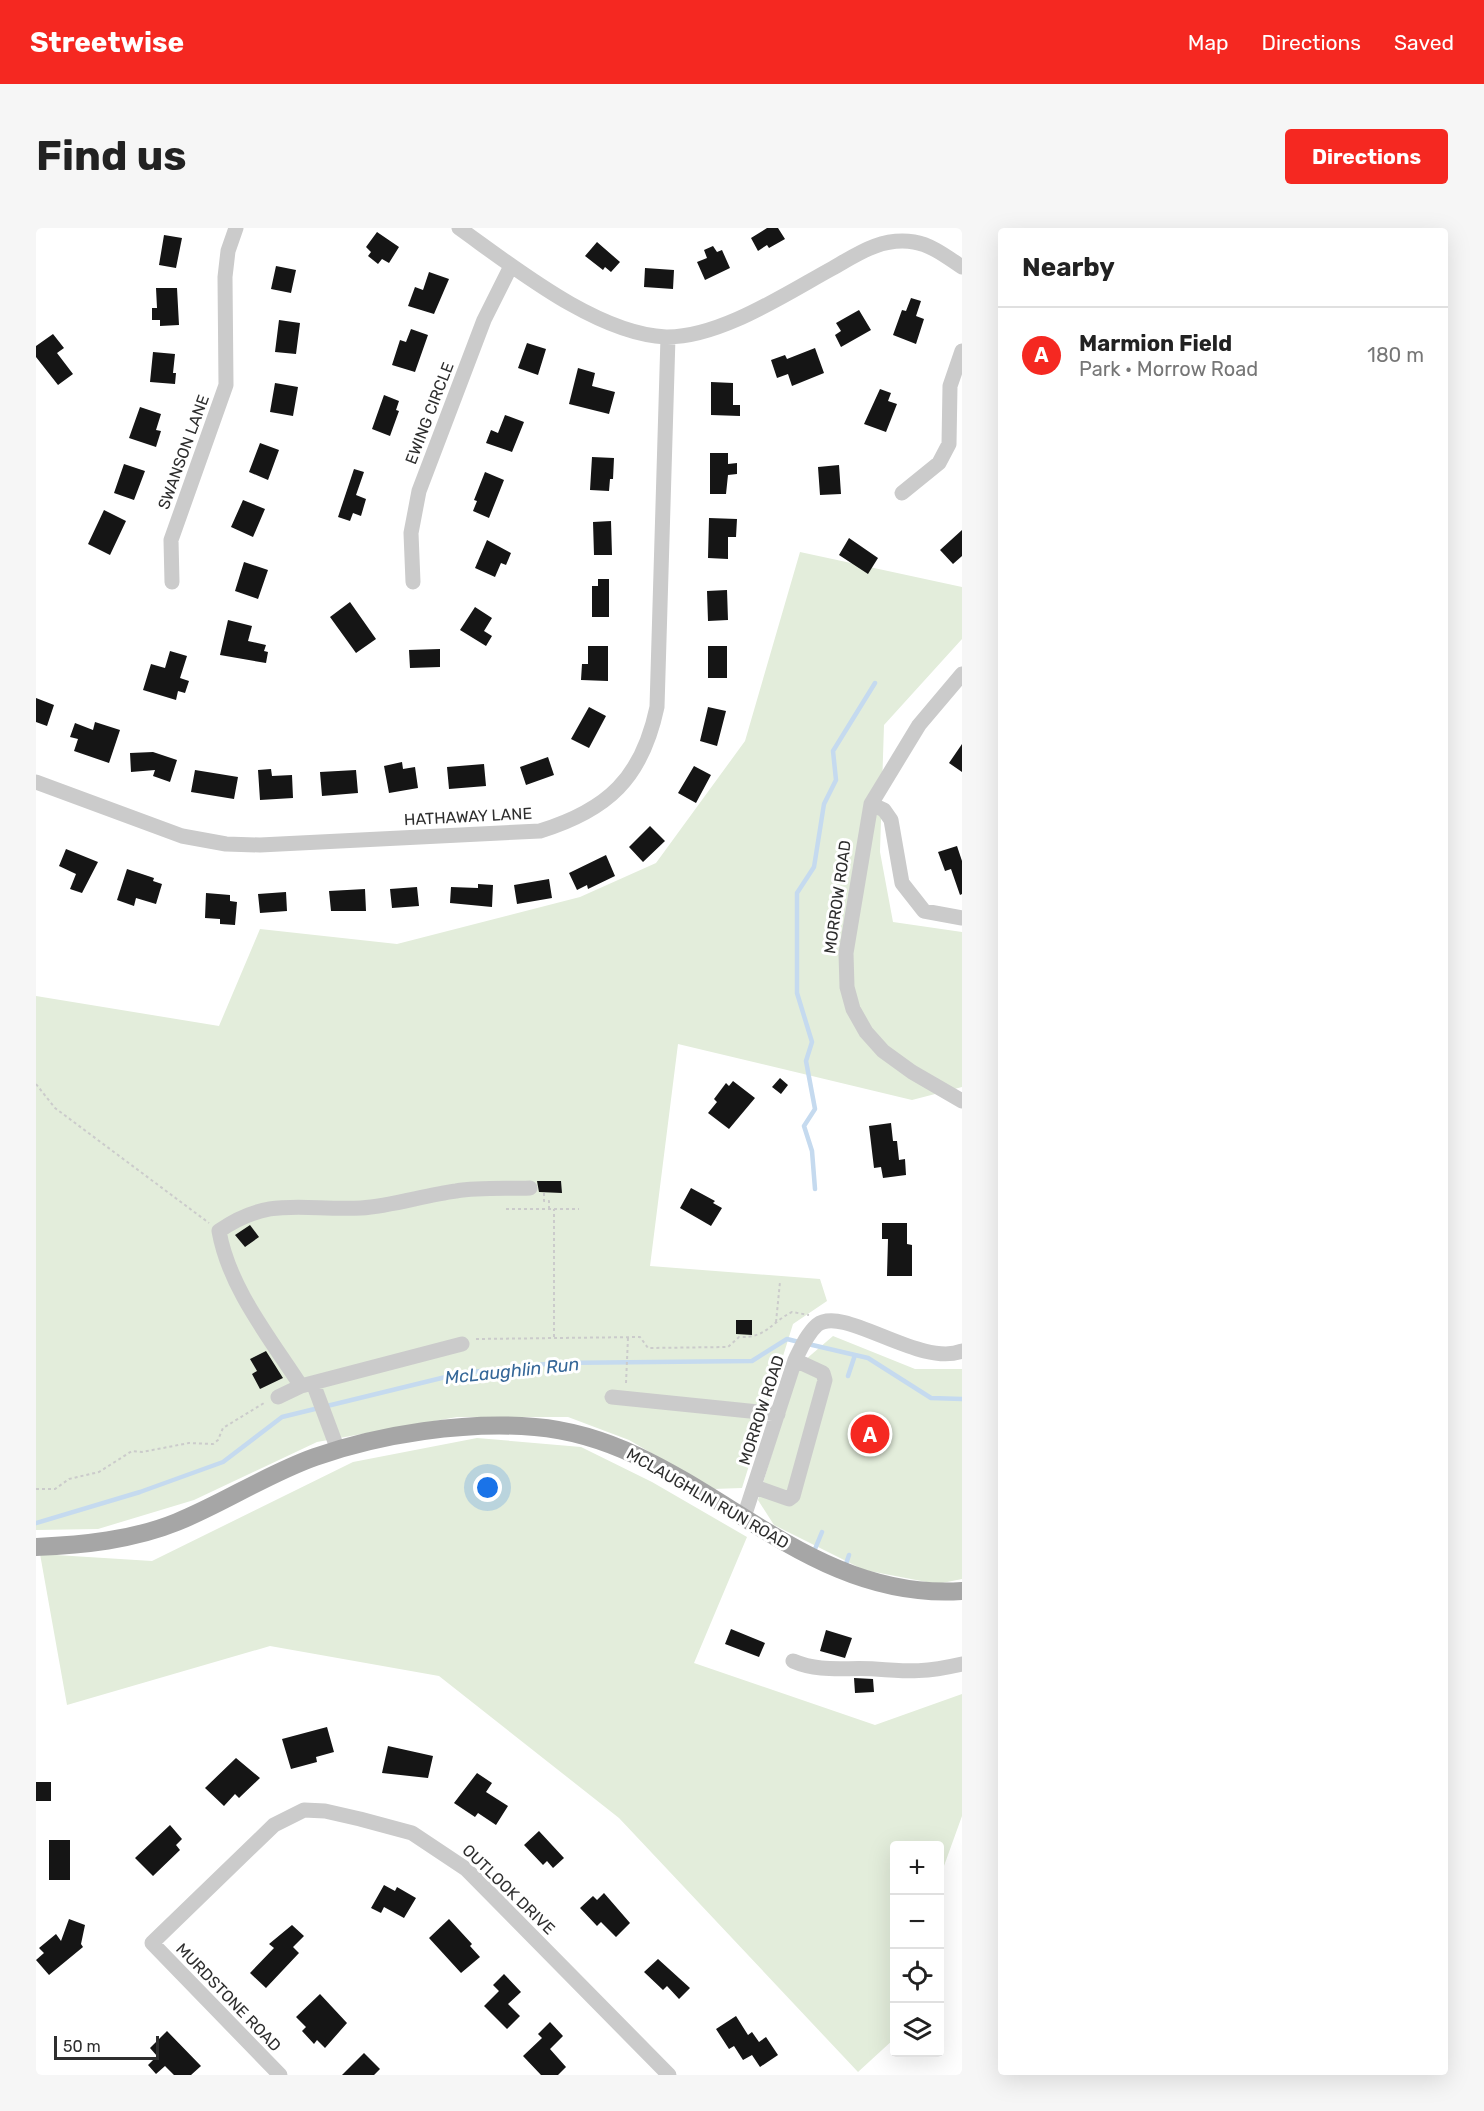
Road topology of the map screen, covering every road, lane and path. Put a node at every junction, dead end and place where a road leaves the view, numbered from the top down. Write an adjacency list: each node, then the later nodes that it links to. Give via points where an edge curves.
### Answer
1 (236, 228): 8 (street, SWANSON LANE, via 225,278 226,385 171,540)
2 (459, 228): 3 (street)
3 (511, 266): 5 (street, via 618,328); 9 (street, EWING CIRCLE, via 484,320 419,491 411,533)
4 (962, 267): 5 (street, via 935,249 914,242 877,244 718,328)
5 (668, 337): 11 (street, HATHAWAY LANE, via 657,707 646,749 636,767 620,788 595,809 571,822 540,831 226,844 182,836)
6 (962, 351): 7 (street, via 950,386 949,444 939,463)
7 (902, 493)
8 (172, 582)
9 (413, 582)
10 (962, 674): 12 (street, MORROW ROAD, via 919,725)
11 (36, 782)
12 (871, 804): 13 (street, via 884,810 891,820 902,883 924,911); 15 (street, MORROW ROAD, via 846,953 847,987 853,1010 883,1051)
13 (962, 918)
14 (36, 1084): 21 (path, via 55,1108)
15 (962, 1101)
16 (537, 1189): 18 (path, via 544,1201 549,1201); 21 (street, via 459,1190 361,1208 305,1205 257,1210)
17 (506, 1209): 18 (path)
18 (549, 1209): 19 (path)
19 (554, 1209): 20 (path); 25 (path)
20 (579, 1209)
21 (219, 1231): 31 (street, via 223,1253 253,1313)
22 (780, 1282): 23 (path)
23 (776, 1322): 24 (path, via 799,1311 807,1312); 26 (path, via 758,1336 739,1337 728,1347 648,1348 640,1337)
24 (816, 1327): 28 (street, via 833,1320 922,1352); 29 (street, MORROW ROAD)
25 (554, 1337): 26 (path); 27 (path, via 482,1337)
26 (628, 1337): 30 (path)
27 (462, 1344): 31 (street)
28 (962, 1351)
29 (797, 1356): 34 (street, MORROW ROAD); 36 (street, via 823,1373 825,1380 793,1496 789,1499)
30 (627, 1380)
31 (310, 1387): 32 (street); 35 (street)
32 (278, 1397): 37 (path, via 223,1428 213,1444 189,1443 132,1451 99,1472 69,1479 55,1489)
33 (612, 1397): 34 (street)
34 (778, 1414): 36 (street, MORROW ROAD)
35 (338, 1450): 38 (main road, MCLAUGHLIN RUN ROAD, via 392,1437 473,1428 560,1430 621,1448); 39 (main road, MCLAUGHLIN RUN ROAD, via 289,1467 176,1523 114,1539)
36 (756, 1487): 38 (street, MORROW ROAD)
37 (36, 1489)
38 (744, 1517): 40 (main road, MCLAUGHLIN RUN ROAD, via 810,1557 854,1577 906,1590)
39 (36, 1546)
40 (962, 1591)
41 (793, 1661): 42 (street, via 812,1669 898,1672 927,1672)
42 (962, 1664)
43 (152, 1943): 44 (street, MURDSTONE ROAD); 45 (street, OUTLOOK DRIVE, via 274,1825 304,1810 360,1819 412,1833 466,1869)
44 (280, 2075)
45 (669, 2075)

